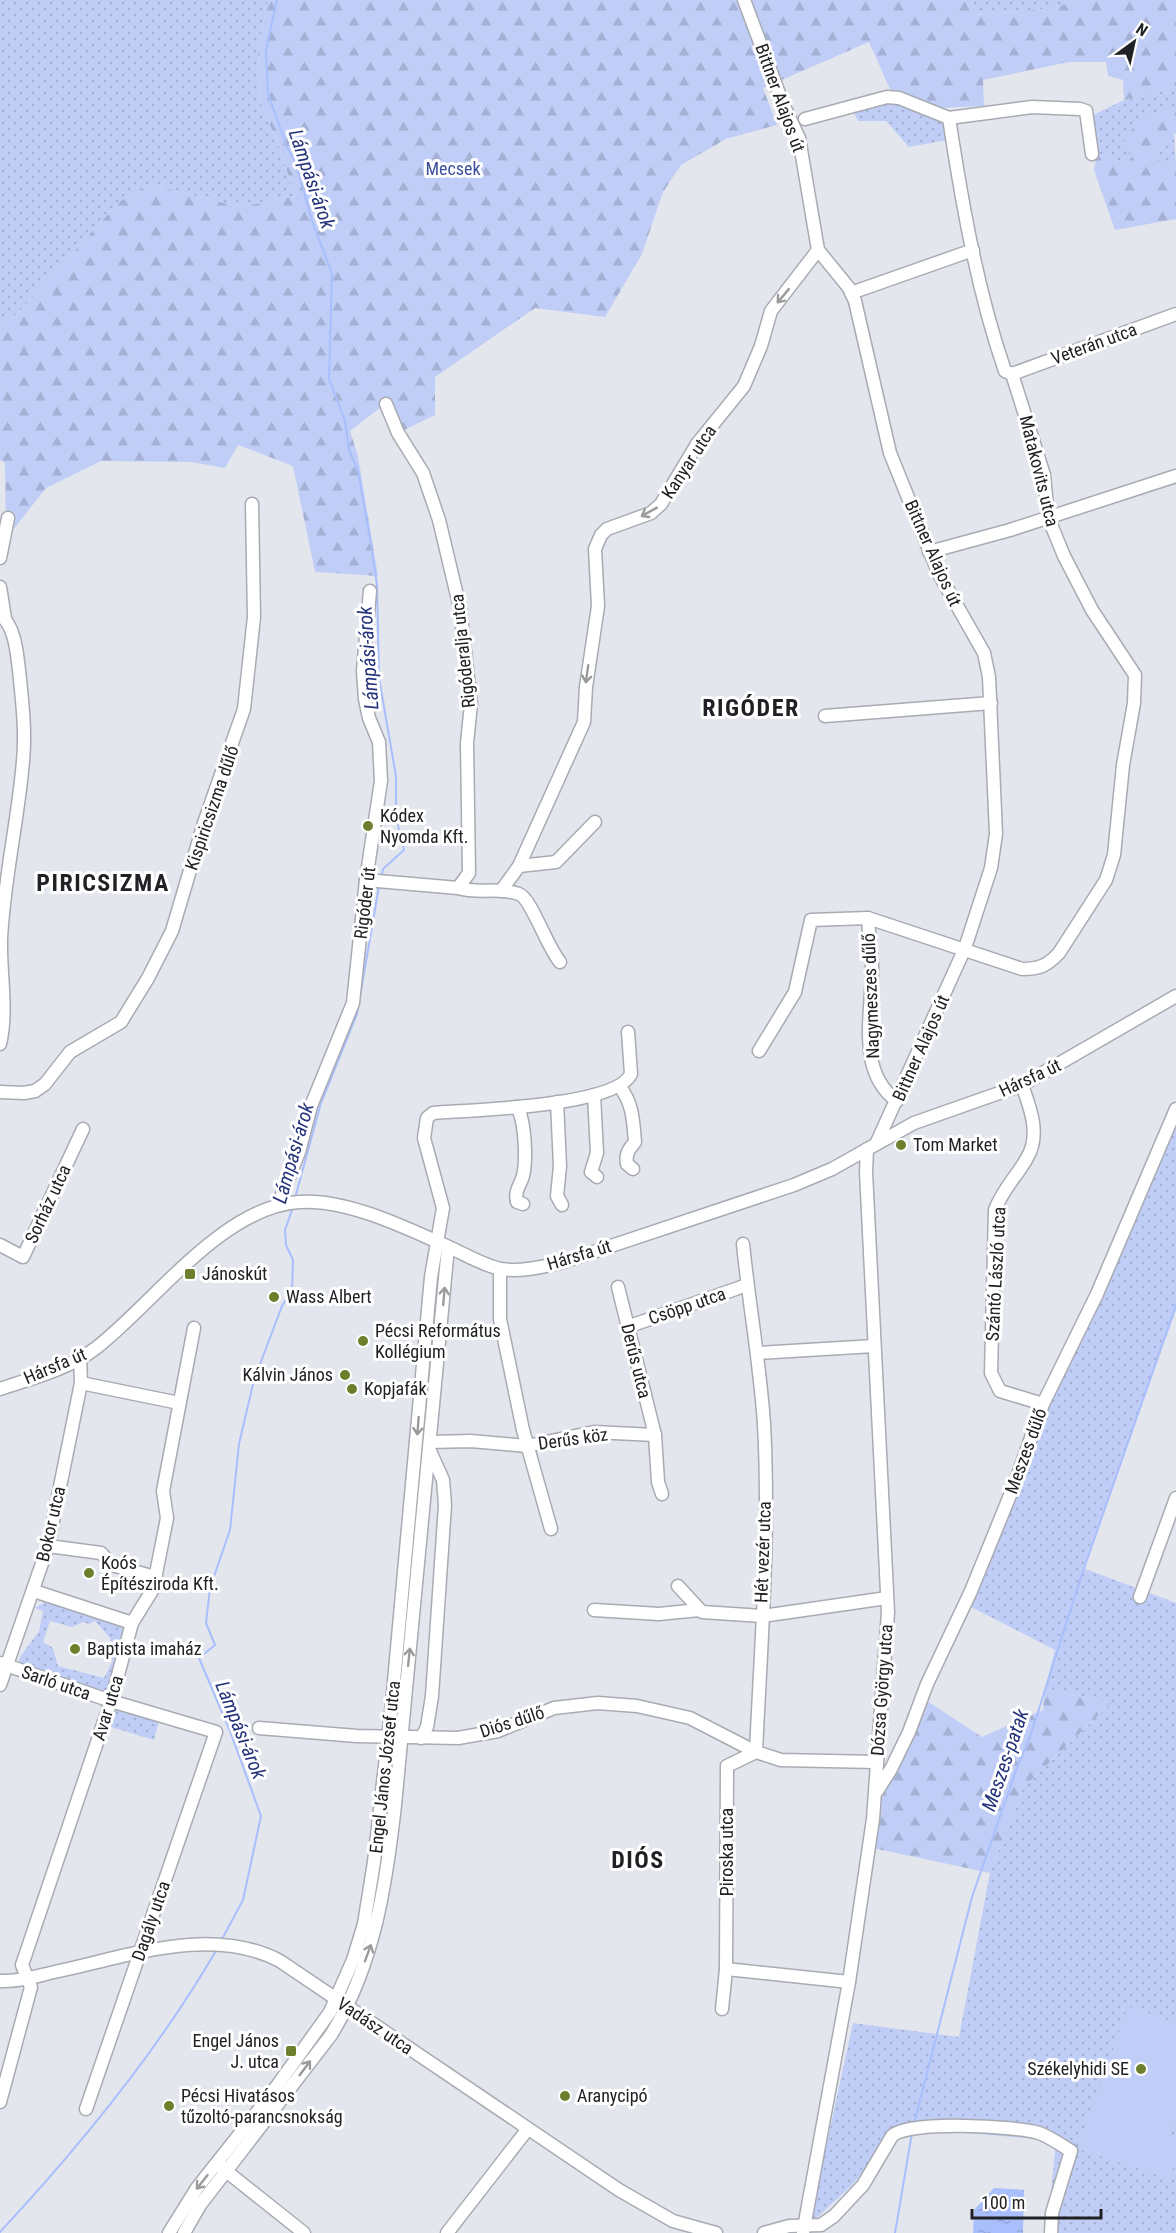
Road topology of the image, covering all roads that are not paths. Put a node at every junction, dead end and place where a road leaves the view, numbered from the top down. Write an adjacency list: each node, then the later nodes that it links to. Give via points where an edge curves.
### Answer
1 (744, 0): 5 (street, Bittner Alajos út, via 799,138)
2 (949, 118): 3 (street, via 887,97); 4 (street, via 1032,107 1080,109 1086,111); 6 (street, Matakovits utca)
3 (806, 119)
4 (1092, 154)
5 (818, 250): 7 (street, Bittner Alajos út); 23 (street, Kanyar utca, one-way to 23, via 771,311 744,386 697,444 661,504 651,513 607,529 601,535 596,549 598,606 584,722)
6 (973, 250): 7 (street); 9 (street, Matakovits utca, via 998,351 1005,371)
7 (851, 293): 15 (street, Bittner Alajos út, via 890,453)
8 (1176, 314): 9 (street, Veterán utca)
9 (1012, 374): 13 (street, Matakovits utca, via 1044,474)
10 (386, 404): 25 (street, Rigóderalja utca, via 398,434 423,473 439,520 460,609 471,704 467,743 469,873)
11 (1176, 476): 13 (street)
12 (252, 504): 37 (street, Kispiricsizma dűlő, via 254,617 244,709 172,931 121,1022 70,1052 35,1091)
13 (1048, 517): 15 (street); 29 (street, Matakovits utca, via 1092,610 1135,675 1114,855 1106,880 1059,952 1041,969 1022,969)
14 (8, 518): 16 (street)
15 (929, 552): 20 (street, Bittner Alajos út, via 984,653)
16 (0, 558)
17 (0, 587): 19 (street)
18 (370, 591): 24 (street, Rigóder út, via 363,671 369,718 379,742)
19 (2, 617): 28 (street, via 17,656 24,726)
20 (991, 703): 21 (street); 29 (street, Bittner Alajos út, via 996,834 991,868)
21 (825, 716)
22 (595, 822): 23 (street, via 556,862)
23 (519, 866): 26 (street, Kanyar utca)
24 (376, 880): 25 (street); 48 (street, Rigóder út, via 353,1002 311,1106)
25 (458, 888): 26 (street, via 474,893)
26 (501, 891): 30 (street, via 529,900 536,923)
27 (868, 918): 29 (street, Nagymeszes dűlő); 34 (street, Nagymeszes dűlő, via 811,920 795,992); 39 (street, Nagymeszes dűlő, via 872,1063 883,1089)
28 (0, 940): 33 (street)
29 (965, 948): 39 (street, Bittner Alajos út)
30 (560, 962)
31 (1176, 996): 35 (street, Hársfa út)
32 (628, 1032): 36 (street, via 631,1074)
33 (0, 1044)
34 (759, 1051)
35 (1023, 1085): 44 (street, Hársfa út, via 914,1123); 64 (street, Szántó László utca, via 1034,1131 1028,1158 1000,1196 995,1210 991,1373 1000,1391)
36 (620, 1087): 38 (street); 45 (street, via 633,1111 635,1142 626,1159)
37 (0, 1092)
38 (594, 1095): 40 (street); 46 (street, via 597,1153 591,1172)
39 (897, 1101): 44 (street, Bittner Alajos út)
40 (557, 1102): 41 (street); 49 (street, via 557,1196)
41 (517, 1107): 47 (street, via 523,1116 524,1173 515,1197); 50 (street, via 433,1113 427,1118 424,1138 443,1208)
42 (1176, 1109): 64 (street, Meszes dűlő, via 1097,1294)
43 (83, 1129): 52 (street, Sorház utca, via 23,1257)
44 (872, 1146): 53 (street, Hársfa út, via 794,1185 560,1263 531,1269); 58 (street, Dózsa György utca, via 866,1172)
45 (633, 1168)
46 (597, 1177)
47 (523, 1204)
48 (282, 1205): 50 (street, Hársfa út, via 301,1202 360,1212); 60 (street, Hársfa út, via 248,1217 221,1234 128,1321)
49 (562, 1205)
50 (443, 1244): 53 (street, Hársfa út); 66 (street, Engel János József utca, one-way to 50); 86 (street, Engel János József utca, one-way to 86, via 431,1277)
51 (743, 1244): 54 (street, Hét vezér utca)
52 (0, 1245)
53 (500, 1269): 67 (street, via 500,1319)
54 (747, 1285): 56 (street, Csöpp utca); 59 (street, Hét vezér utca)
55 (618, 1287): 56 (street, Derűs utca)
56 (627, 1327): 65 (street, Derűs utca)
57 (194, 1328): 63 (street, Avar utca)
58 (874, 1346): 59 (street); 76 (street, Dózsa György utca)
59 (759, 1353): 79 (street, Hét vezér utca, via 766,1551)
60 (80, 1358): 61 (street, Bokor utca); 62 (street, Hársfa út)
61 (81, 1383): 63 (street); 71 (street, Bokor utca)
62 (0, 1389)
63 (178, 1403): 72 (street, Avar utca, via 163,1491 167,1518)
64 (1043, 1404): 90 (street, Meszes dűlő, via 970,1591 909,1732)
65 (655, 1435): 67 (street, Derűs köz, via 594,1432); 68 (street, Derűs utca)
66 (430, 1445): 67 (street, Derűs köz, via 471,1441); 86 (street, Engel János József utca, one-way to 66); 87 (street, via 443,1480 445,1505 432,1696)
67 (527, 1446): 70 (street)
68 (662, 1494)
69 (1176, 1498): 75 (street)
70 (551, 1529)
71 (48, 1546): 72 (street, via 101,1553 112,1565); 74 (street, Bokor utca)
72 (155, 1577): 80 (street, Avar utca, via 153,1589)
73 (678, 1586): 78 (street)
74 (34, 1592): 80 (street); 81 (street, Bokor utca)
75 (1140, 1597)
76 (887, 1598): 79 (street); 89 (street, Dózsa György utca)
77 (594, 1610): 78 (street, via 658,1614)
78 (699, 1610): 79 (street)
79 (762, 1616): 88 (street, Hét vezér utca)
80 (132, 1623): 83 (street, Avar utca)
81 (3, 1665): 82 (street, Bokor utca); 83 (street, Sarló utca)
82 (0, 1685)
83 (111, 1701): 85 (street, Sarló utca); 93 (street, Avar utca, via 22,1965)
84 (259, 1728): 86 (street, Diós dűlő)
85 (216, 1732): 91 (street, Dagály utca)
86 (395, 1738): 87 (street, Diós dűlő); 96 (street, Engel János József utca, via 387,1871 380,1914 370,1948)
87 (422, 1738): 88 (street, Diós dűlő, via 458,1738 498,1731 554,1708 598,1703 637,1706 690,1719)
88 (756, 1752): 89 (street, via 781,1760); 92 (street, Piroska utca, via 727,1767)
89 (876, 1762): 90 (street, Dózsa György utca)
90 (876, 1792): 95 (street, Dózsa György utca)
91 (140, 1954): 93 (street, Vadász utca); 96 (street, Vadász utca, via 209,1944 271,1956); 99 (street, Dagály utca)
92 (726, 1969): 95 (street); 97 (street)
93 (28, 1978): 94 (street, Vadász utca); 98 (street, Avar utca, via 31,1987)
94 (0, 1981)
95 (849, 1982): 102 (street, Dózsa György utca)
96 (342, 2004): 100 (street, Vadász utca); 101 (street, Engel János József utca, via 331,2035)
97 (722, 2009)
98 (0, 2102)
99 (86, 2109)
100 (527, 2130): 106 (street); 107 (street, Vadász utca, via 654,2212 688,2227)
101 (222, 2167): 103 (street, Engel János József utca, one-way to 103, via 186,2204); 104 (street, Engel János József utca); 105 (street)
102 (804, 2229): 108 (street, via 789,2226); 109 (street, via 821,2225 834,2216 863,2185 897,2132 913,2128 1014,2127 1041,2134 1071,2151 1052,2213)
103 (169, 2233)
104 (184, 2233)
105 (304, 2233)
106 (447, 2233)
107 (716, 2233)
108 (764, 2233)
109 (1051, 2233)

